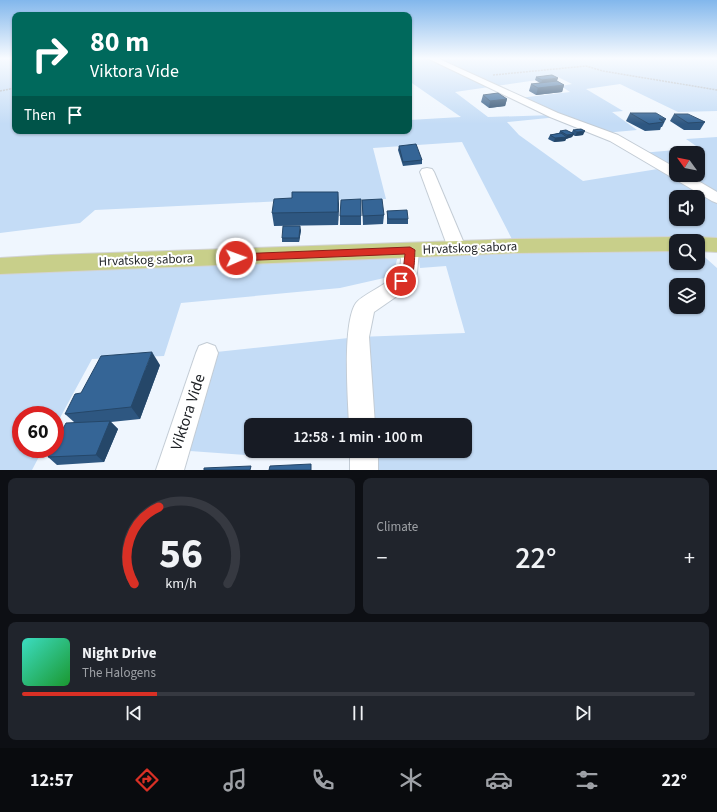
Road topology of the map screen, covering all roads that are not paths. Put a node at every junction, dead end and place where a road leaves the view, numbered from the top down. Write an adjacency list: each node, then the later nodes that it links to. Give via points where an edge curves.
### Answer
1 (478, 80): 2 (street, via 554,115 614,138)
2 (669, 169)
3 (427, 172): 9 (street)
4 (690, 182): 5 (street)
5 (717, 198)
6 (669, 244): 9 (main road, Hrvatskog sabora)
7 (705, 244): 8 (main road)
8 (717, 245)
9 (457, 248): 10 (main road, Hrvatskog sabora)
10 (410, 250): 11 (main road, Hrvatskog sabora); 13 (street, via 408,273 393,289 364,308 358,337)
11 (0, 266)
12 (207, 353): 15 (street, Viktora Vide)
13 (362, 418)
14 (364, 458): 16 (street)
15 (170, 470)
16 (364, 470)

